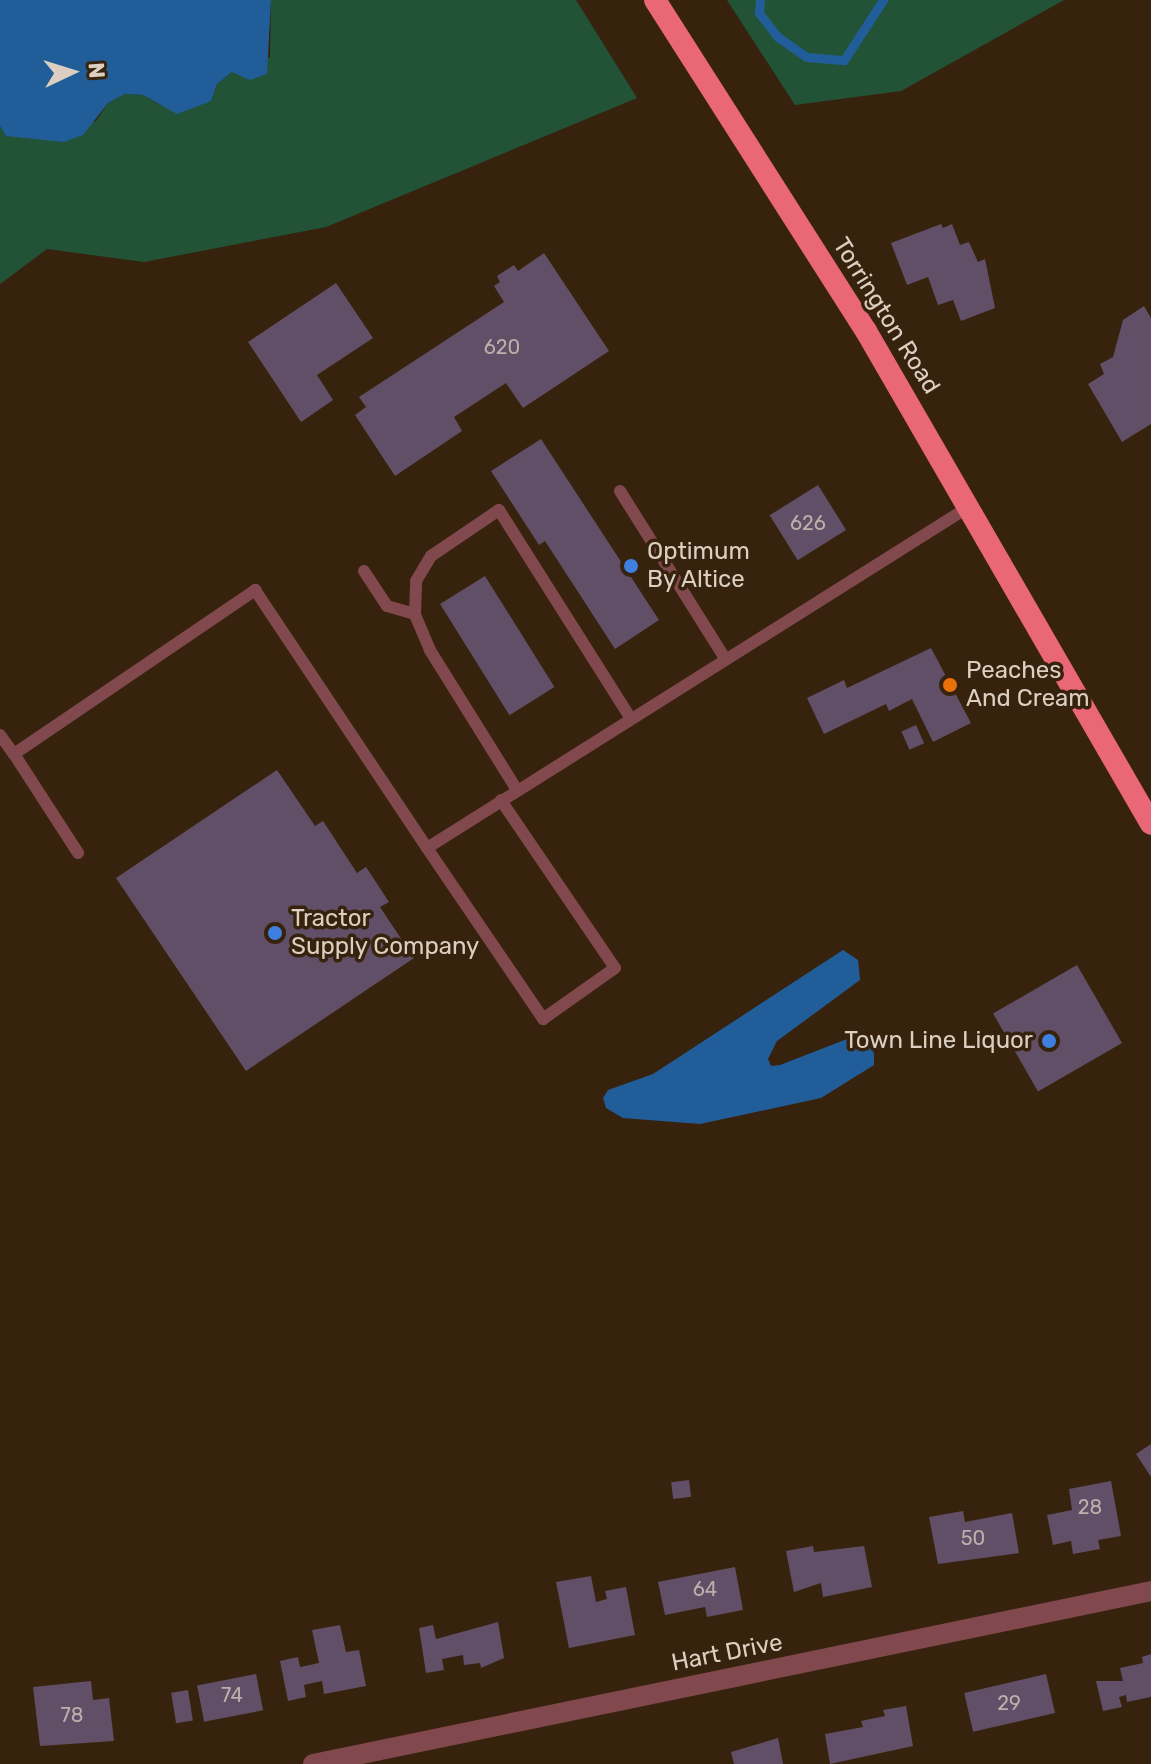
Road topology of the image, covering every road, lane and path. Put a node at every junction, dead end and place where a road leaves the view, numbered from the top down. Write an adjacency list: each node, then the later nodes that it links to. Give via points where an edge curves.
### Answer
1 (655, 0): 3 (highway, Torrington Road, via 866,331)
2 (620, 491): 6 (lane)
3 (970, 506): 6 (lane); 12 (highway, Torrington Road)
4 (364, 571): 5 (lane, via 387,606)
5 (415, 614): 7 (lane, via 416,581 431,556 499,510); 10 (lane, via 430,650)
6 (724, 657): 7 (lane)
7 (630, 717): 10 (lane)
8 (0, 735): 9 (lane)
9 (14, 754): 13 (lane, via 255,590); 14 (lane)
10 (517, 790): 11 (lane)
11 (501, 800): 13 (lane); 13 (lane, via 615,968 543,1019)
12 (1151, 824)
13 (427, 848)
14 (78, 853)
15 (1151, 1591): 16 (street, Hart Drive)
16 (313, 1764)

